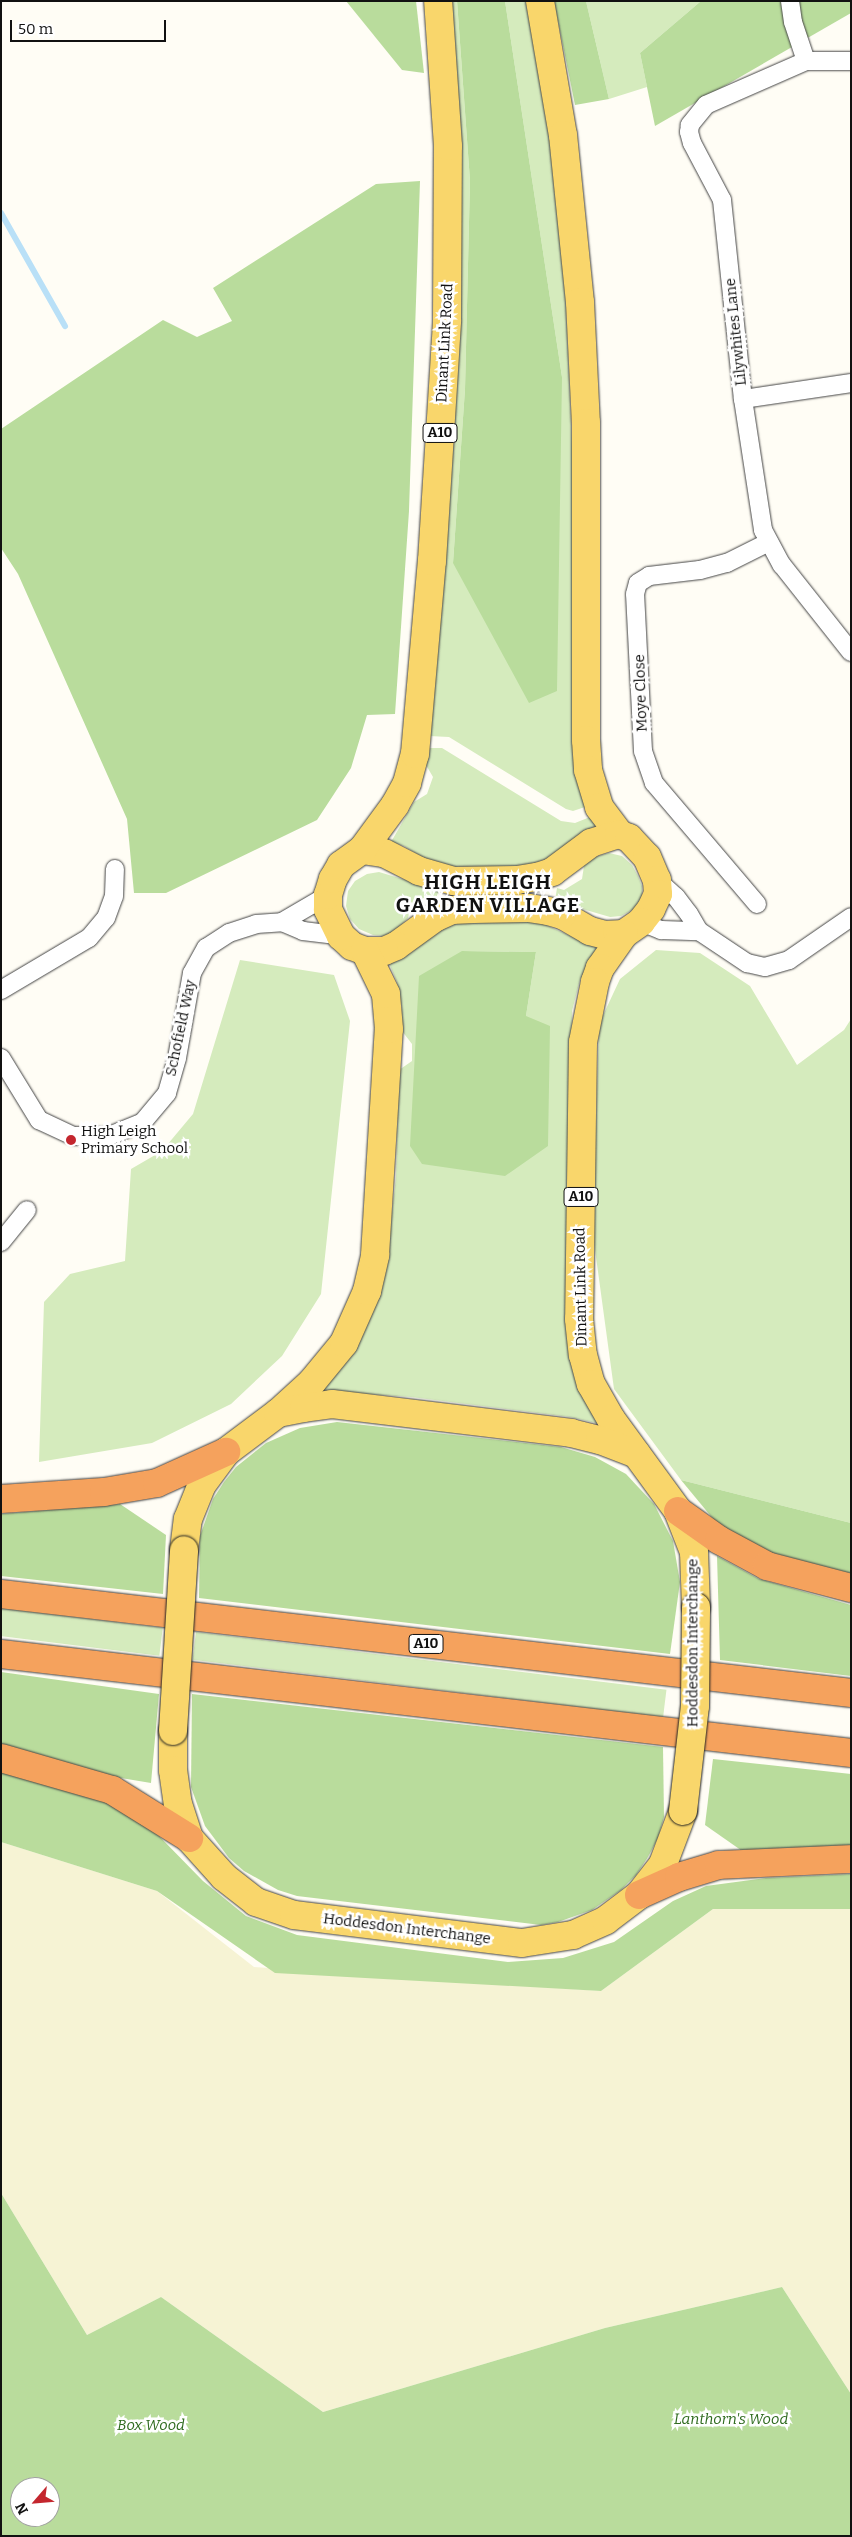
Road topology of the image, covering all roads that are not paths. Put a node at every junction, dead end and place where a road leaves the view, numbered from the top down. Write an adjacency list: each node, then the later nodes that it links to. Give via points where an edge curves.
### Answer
1 (438, 1): 11 (main road, Dinant Link Road / A10, via 448,146 448,271 423,674 415,754 407,783)
2 (540, 1): 10 (main road, via 563,135 580,302 586,423 588,770 599,807)
3 (790, 1): 4 (street, via 793,22)
4 (806, 61): 5 (street); 7 (street, Lilywhites Lane, via 706,105 690,124 692,143 722,200)
5 (851, 61)
6 (851, 383): 7 (street)
7 (743, 399): 8 (street, Lilywhites Lane, via 758,510 762,530)
8 (769, 542): 9 (street, Lilywhites Lane, via 782,565); 15 (street, Moye Close, via 727,563 649,576 638,583 635,594 643,751 654,783)
9 (851, 652)
10 (619, 834): 11 (main road, via 592,843 552,872 537,878 517,880 454,881 419,871 384,853); 13 (main road, via 640,847)
11 (362, 850): 14 (main road, Dinant Link Road, via 341,865)
12 (115, 869): 22 (street, via 114,896 106,918 89,938)
13 (657, 880): 18 (main road, Dinant Link Road, via 658,894 652,909); 19 (street, via 680,903)
14 (328, 895): 17 (street, Schofield Way); 20 (main road, via 328,910)
15 (757, 904)
16 (851, 917): 19 (street, via 789,960 765,967 747,963)
17 (282, 922): 20 (street, Schofield Way, via 303,931); 23 (street, Schofield Way, via 256,924 229,932 206,948 192,973 177,1058 167,1093 142,1123 109,1136 74,1136 39,1120)
18 (632, 928): 19 (street); 21 (main road, via 605,935 548,911 473,908 452,910 436,917 384,951); 28 (main road, Dinant Link Road / A10, via 600,968 583,1042 579,1319 583,1355 591,1384 610,1420)
19 (699, 931)
20 (341, 936): 21 (main road, via 352,946)
21 (365, 951): 26 (main road, A10, via 386,994 389,1029 374,1255 367,1291 344,1343 312,1382)
22 (1, 990)
23 (1, 1058)
24 (27, 1210): 25 (street)
25 (1, 1242)
26 (278, 1413): 27 (main road, Hoddesdon Interchange / A10); 28 (main road, Hoddesdon Interchange / A10, via 332,1404 571,1433)
27 (226, 1452): 29 (highway, via 157,1484 104,1492); 37 (main road, Hoddesdon Interchange / A10, bridge, via 201,1486 188,1519 184,1550 173,1770 178,1804)
28 (636, 1454): 30 (main road, Hoddesdon Interchange / A10)
29 (1, 1499)
30 (678, 1511): 31 (highway, via 720,1540 767,1566); 39 (main road, Hoddesdon Interchange / A10, bridge, via 694,1552 696,1706 683,1811 663,1864)
31 (851, 1588)
32 (1, 1594): 34 (highway, A10)
33 (1, 1654): 35 (highway)
34 (851, 1693)
35 (851, 1753)
36 (1, 1758): 37 (highway, via 112,1790)
37 (190, 1838): 39 (main road, Hoddesdon Interchange / A10, via 224,1877 256,1902 294,1915 522,1943 573,1935 606,1920)
38 (851, 1859): 39 (highway, via 719,1865 679,1877)
39 (639, 1895)

